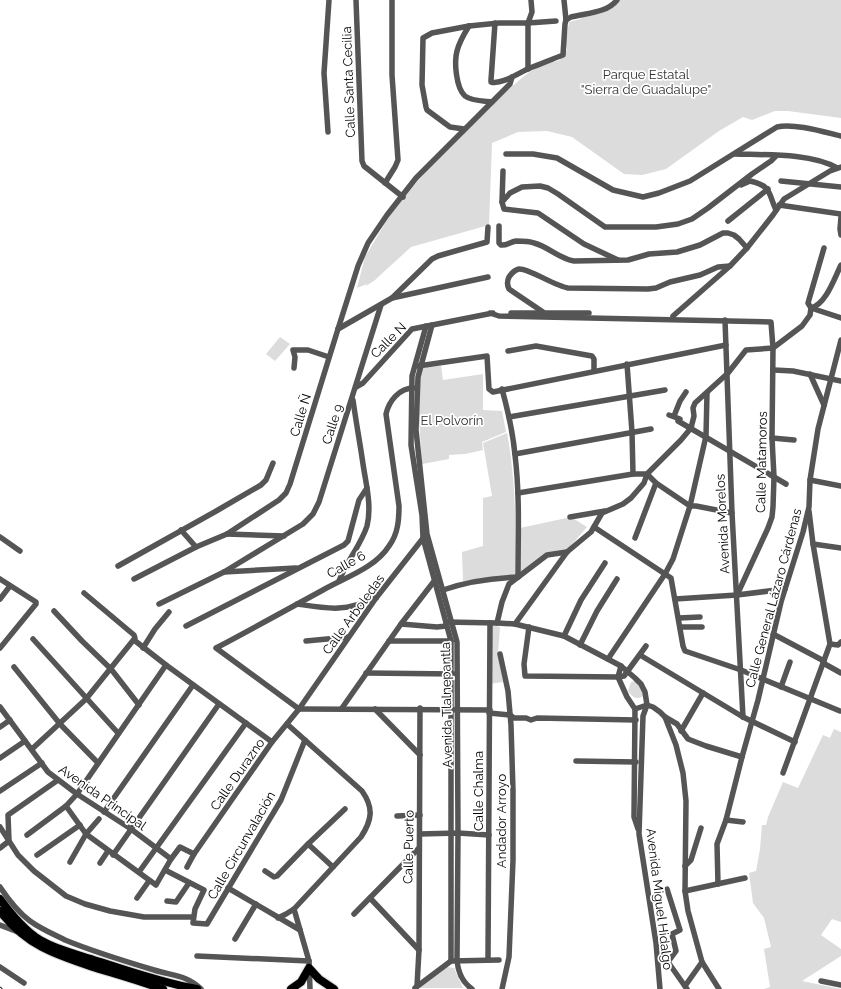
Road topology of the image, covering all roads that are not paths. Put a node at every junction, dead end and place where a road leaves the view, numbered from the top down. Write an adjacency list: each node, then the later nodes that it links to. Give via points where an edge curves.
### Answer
1 (329, 0): 16 (street, via 324,73)
2 (356, 0): 24 (street, Calle Santa Cecilia, via 362,164)
3 (392, 0): 24 (street, via 392,75 398,160)
4 (531, 0): 10 (street, via 532,12)
5 (564, 0): 7 (street)
6 (617, 0): 7 (street, via 604,9)
7 (566, 20): 12 (street, via 564,54)
8 (556, 21): 10 (street)
9 (494, 23): 10 (street); 11 (street); 13 (street, via 492,82)
10 (528, 24): 12 (street)
11 (469, 26): 14 (street, via 457,52 456,70 459,86 466,97); 15 (street, via 432,33 423,38 422,85 427,110 450,128)
12 (528, 69): 13 (street)
13 (512, 77): 14 (street, Calle Ñ, via 510,84)
14 (492, 102): 15 (street, Calle Ñ)
15 (464, 129): 29 (street, Calle Ñ, via 416,178)
16 (328, 132)
17 (841, 136): 19 (street, via 784,126 774,129)
18 (506, 154): 19 (street, via 533,154 557,158 613,190 643,197 680,186)
19 (735, 154): 20 (street)
20 (776, 156): 21 (street, via 798,157); 26 (street)
21 (839, 167): 25 (street)
22 (503, 171): 30 (street)
23 (781, 181): 25 (street)
24 (384, 183): 29 (street)
25 (808, 184): 27 (street); 31 (street, via 787,197)
26 (735, 187): 28 (street, via 750,181 762,184); 30 (street, via 692,219 656,227 605,227 558,194 540,186 522,187 510,193)
27 (841, 187)
28 (768, 189): 31 (street); 34 (street)
29 (403, 197): 54 (street, Calle Ñ, via 365,249)
30 (502, 202): 40 (street, via 506,210 538,213 584,244)
31 (777, 208): 32 (street); 38 (street)
32 (841, 214)
33 (841, 217): 37 (street)
34 (728, 221)
35 (499, 226): 40 (street, via 499,243 504,246 515,241 528,242 544,246 570,260)
36 (488, 228): 44 (street, via 487,242 432,259)
37 (840, 231)
38 (747, 248): 40 (street, via 734,235 723,233 700,245 677,252 649,254); 42 (street)
39 (824, 248): 46 (street, via 808,302)
40 (620, 261)
41 (841, 265): 46 (street, via 823,300 818,306)
42 (730, 266): 47 (street, via 718,267 700,275 648,289 568,288 558,286 526,270 519,269 511,274 509,289); 50 (street)
43 (488, 277): 44 (street)
44 (392, 298): 45 (street)
45 (381, 305): 54 (street); 69 (street, Calle 9)
46 (811, 308): 51 (street); 57 (street, via 802,326)
47 (543, 312): 48 (street); 49 (street)
48 (490, 313): 49 (street, via 499,316); 53 (street, Calle N)
49 (615, 316): 50 (street)
50 (673, 318): 52 (street)
51 (841, 318)
52 (726, 320): 56 (street, Avenida Morelos); 57 (street, Calle Matamoros, via 771,322)
53 (429, 325): 61 (street, Avenida Tlalnepantla); 69 (street, Calle N, via 411,330 363,383)
54 (338, 329): 59 (street, Calle Ñ)
55 (841, 340): 67 (street, Calle General Lázaro Cárdenas)
56 (726, 345): 60 (street); 65 (street, Avenida Morelos)
57 (773, 348): 63 (street, Calle Matamoros); 65 (street, via 746,350)
58 (508, 351): 64 (street, via 536,346 592,356)
59 (329, 357): 62 (street, via 308,350 294,350); 104 (street, Calle Ñ, via 286,493)
60 (627, 364): 64 (street); 75 (street)
61 (417, 366): 70 (street, Avenida Tlalnepantla); 71 (street, via 487,356 490,391)
62 (294, 368)
63 (774, 370): 66 (street); 83 (street, Calle Matamoros)
64 (594, 371): 71 (street)
65 (728, 373): 74 (street); 85 (street, Avenida Morelos)
66 (810, 374): 67 (street); 77 (street)
67 (831, 378): 68 (street); 77 (street, Calle General Lázaro Cárdenas)
68 (841, 381)
69 (356, 387): 76 (street, Calle 9)
70 (414, 388): 106 (street, Avenida Tlalnepantla); 124 (street, Calle 6, via 401,391 388,407 386,414 400,506 397,532 379,558 368,567)
71 (502, 389): 78 (street)
72 (665, 390): 75 (street)
73 (686, 392): 79 (street, via 671,416 680,419 678,421)
74 (707, 393): 79 (street, via 694,406); 82 (street)
75 (630, 396): 78 (street); 81 (street)
76 (352, 398): 95 (street); 105 (street, Calle 9, via 316,508 309,519)
77 (824, 405): 91 (street, Calle General Lázaro Cárdenas)
78 (510, 417): 86 (street)
79 (691, 428): 82 (street); 89 (street)
80 (651, 429): 81 (street)
81 (632, 432): 86 (street); 88 (street)
82 (706, 436): 85 (street); 97 (street)
83 (772, 438): 84 (street); 90 (street, Calle Matamoros)
84 (794, 440)
85 (730, 451): 90 (street); 100 (street, Avenida Morelos)
86 (515, 454): 96 (street)
87 (273, 463): 103 (street, via 266,480 261,484)
88 (634, 474): 89 (street); 96 (street)
89 (647, 474): 92 (street); 99 (street, via 644,483 631,498)
90 (774, 477): 93 (street); 129 (street, Calle Matamoros, via 772,517)
91 (810, 480): 94 (street); 98 (street, Calle General Lázaro Cárdenas)
92 (656, 483): 97 (street); 108 (street)
93 (786, 484)
94 (841, 486)
95 (367, 488): 116 (street, via 359,500 348,541); 124 (street, via 367,526)
96 (518, 493): 119 (street)
97 (690, 506): 100 (street); 118 (street, via 673,559)
98 (809, 506): 109 (street); 126 (street, Calle General Lázaro Cárdenas)
99 (605, 511): 101 (street); 102 (street)
100 (732, 512): 129 (street, Avenida Morelos)
101 (570, 517)
102 (594, 527): 113 (street); 118 (street)
103 (181, 530): 110 (street); 115 (street)
104 (226, 534): 105 (street); 110 (street, Calle Ñ)
105 (284, 536): 117 (street, Calle 9)
106 (425, 536): 123 (street, Avenida Tlalnepantla); 127 (street, Avenida Tlalnepantla); 130 (street, Calle Arboledas)
107 (0, 537): 112 (street)
108 (634, 538)
109 (813, 544): 111 (street); 157 (street)
110 (196, 547): 121 (street, Calle Ñ)
111 (841, 548)
112 (20, 551)
113 (567, 552): 119 (street, via 547,555); 143 (street)
114 (604, 563): 149 (street, via 581,600)
115 (118, 566)
116 (298, 568): 117 (street); 144 (street)
117 (224, 572): 133 (street, Calle 9)
118 (665, 574): 132 (street, via 671,578); 164 (street)
119 (518, 577): 127 (street, via 463,583); 141 (street, via 509,584)
120 (0, 579): 125 (street)
121 (134, 579)
122 (617, 579): 158 (street)
123 (435, 580): 139 (street, Avenida Tlalnepantla); 142 (street)
124 (339, 581): 134 (street, Calle 6)
125 (10, 586): 131 (street); 160 (street, via 36,604)
126 (785, 589): 129 (street); 148 (street, Calle General Lázaro Cárdenas)
127 (443, 590): 139 (street, Avenida Tlalnepantla)
128 (84, 593): 152 (street, via 134,635)
129 (737, 595): 132 (street); 171 (street, Avenida Morelos)
130 (376, 598): 134 (street, via 339,609); 150 (street, Calle Arboledas)
131 (0, 599)
132 (675, 599): 138 (street)
133 (159, 604)
134 (297, 604): 188 (street, Calle 6, via 216,648)
135 (54, 611): 170 (street)
136 (169, 612): 161 (street)
137 (700, 617): 138 (street)
138 (678, 618): 146 (street)
139 (449, 622): 140 (street); 142 (street, via 446,626 437,627); 153 (street, Avenida Tlalnepantla); 176 (street, Avenida Tlalnepantla, via 457,642)
140 (490, 623): 141 (street); 195 (street, Calle Chalma)
141 (497, 623): 143 (street)
142 (401, 624): 155 (street)
143 (515, 624): 145 (street)
144 (186, 626)
145 (529, 627): 149 (street); 177 (street, via 525,676)
146 (680, 627): 147 (street); 171 (street, via 685,651)
147 (702, 627)
148 (773, 634): 166 (street); 178 (street, Calle General Lázaro Cárdenas)
149 (564, 636): 158 (street)
150 (348, 637): 154 (street); 188 (street, Calle Arboledas)
151 (34, 639): 182 (street)
152 (135, 639): 161 (street); 170 (street)
153 (451, 640): 155 (street); 175 (street, Avenida Tlalnepantla)
154 (306, 641)
155 (389, 641): 173 (street)
156 (841, 642): 157 (street, via 838,645)
157 (830, 644): 166 (street)
158 (580, 645): 164 (street)
159 (646, 646): 163 (street)
160 (0, 648)
161 (143, 648): 167 (street)
162 (500, 654): 196 (street, Andador Arroyo)
163 (640, 655): 172 (street); 181 (street)
164 (608, 659): 168 (street)
165 (790, 662): 180 (street)
166 (823, 662): 174 (street); 183 (street)
167 (166, 665): 179 (street); 185 (street)
168 (621, 666): 172 (street); 177 (street)
169 (14, 667): 203 (street)
170 (111, 670): 182 (street); 185 (street)
171 (741, 670): 178 (street); 198 (street, Avenida Morelos)
172 (628, 672): 177 (street); 186 (street, via 641,684)
173 (366, 673): 175 (street); 189 (street)
174 (841, 673)
175 (451, 674): 176 (street); 192 (street, Avenida Tlalnepantla)
176 (458, 674): 192 (street, Avenida Tlalnepantla)
177 (618, 677): 193 (street)
178 (763, 680): 180 (street); 201 (street, Calle General Lázaro Cárdenas)
179 (193, 685): 184 (street); 226 (street)
180 (781, 686): 183 (street)
181 (703, 693): 198 (street); 206 (street)
182 (86, 699): 203 (street); 207 (street)
183 (810, 699): 194 (street); 211 (street)
184 (219, 704): 202 (street); 235 (street)
185 (139, 705): 207 (street)
186 (647, 705): 193 (street); 197 (street); 240 (street, Avenida Miguel Hidalgo, via 643,716)
187 (0, 707): 199 (street, Avenida Principal)
188 (299, 708): 189 (street); 204 (street, Calle Durazno)
189 (342, 708): 191 (street)
190 (420, 708): 191 (street); 192 (street); 213 (street, Calle Puerto)
191 (375, 709): 213 (street)
192 (455, 709): 195 (street); 236 (street, Avenida Tlalnepantla); 239 (street, Avenida Tlalnepantla)
193 (635, 709): 200 (street)
194 (840, 711)
195 (490, 712): 196 (street); 242 (street, Calle Chalma)
196 (510, 715): 200 (street, via 530,720); 303 (street, Andador Arroyo, via 513,860 509,957)
197 (665, 717): 206 (street, via 677,724); 255 (street, via 683,773 686,801)
198 (743, 717): 201 (street)
199 (10, 720): 205 (street); 209 (street, Avenida Principal)
200 (636, 720): 218 (street)
201 (752, 720): 211 (street); 214 (street, Calle General Lázaro Cárdenas)
202 (246, 723): 210 (street); 246 (street)
203 (60, 724): 212 (street); 219 (street)
204 (287, 724): 208 (street); 210 (street, Calle Durazno)
205 (0, 727)
206 (681, 731): 214 (street, via 688,739)
207 (118, 733): 219 (street)
208 (305, 740): 257 (street, via 362,791 370,806 371,812 361,838); 266 (street, Calle Circunvalación, via 281,800)
209 (25, 741): 212 (street, Avenida Principal); 215 (street)
210 (272, 742): 250 (street, Calle Durazno)
211 (795, 742): 220 (street)
212 (32, 749): 217 (street, Avenida Principal)
213 (420, 755): 227 (street, Calle Puerto)
214 (742, 757): 230 (street, Calle General Lázaro Cárdenas)
215 (0, 758)
216 (576, 761): 218 (street)
217 (42, 762): 221 (street, Avenida Principal, via 48,772); 222 (street)
218 (636, 762): 240 (street, via 634,817)
219 (98, 763): 223 (street)
220 (783, 773)
221 (58, 780): 223 (street, Avenida Principal); 243 (street, via 8,814)
222 (0, 791)
223 (77, 794): 224 (street); 226 (street, Avenida Principal)
224 (66, 806): 232 (street); 241 (street)
225 (345, 809): 244 (street)
226 (104, 812): 235 (street, Avenida Principal)
227 (420, 815): 228 (street); 238 (street, Calle Puerto)
228 (397, 816)
229 (99, 819): 237 (street)
230 (726, 820): 231 (street); 264 (street, Calle General Lázaro Cárdenas, via 717,844)
231 (743, 822)
232 (80, 825): 237 (street); 251 (street)
233 (0, 827): 243 (street)
234 (701, 828): 255 (street, via 692,860)
235 (131, 829): 246 (street, Avenida Principal); 249 (street)
236 (458, 833): 239 (street); 242 (street); 286 (street, Avenida Tlalnepantla)
237 (86, 834): 248 (street); 253 (street)
238 (420, 834): 239 (street); 247 (street, Calle Puerto)
239 (450, 834): 286 (street, Avenida Tlalnepantla)
240 (639, 834): 304 (street, Avenida Miguel Hidalgo, via 656,943)
241 (27, 835)
242 (489, 835): 285 (street, Calle Chalma)
243 (9, 841): 245 (street); 278 (street, via 34,872 66,896 110,911 144,917)
244 (308, 844): 257 (street); 259 (street, via 276,877)
245 (0, 848)
246 (156, 848): 252 (street, Avenida Principal); 260 (street)
247 (419, 848): 270 (street); 283 (street, Calle Puerto)
248 (108, 850): 249 (street); 254 (street)
249 (113, 854): 260 (street)
250 (194, 854): 252 (street, via 180,847); 256 (street, Calle Durazno)
251 (37, 855)
252 (171, 858): 258 (street)
253 (70, 862)
254 (100, 862)
255 (685, 866): 268 (street)
256 (187, 867)
257 (333, 867): 274 (street)
258 (165, 870): 262 (street, via 156,885); 263 (street)
259 (265, 871)
260 (139, 872): 262 (street)
261 (745, 878): 264 (street)
262 (149, 880): 269 (street)
263 (189, 883): 272 (street, via 176,902); 278 (street, via 204,890)
264 (718, 884): 268 (street)
265 (0, 887): 298 (street, via 29,921 54,935 88,950 186,978 194,981)
266 (228, 888): 273 (street); 278 (street, Calle Circunvalación, via 209,922 205,924)
267 (667, 889): 295 (street, via 680,930 672,934 676,951 668,962)
268 (684, 891): 288 (street)
269 (137, 898)
270 (370, 898): 276 (street); 283 (street)
271 (0, 899): 297 (highway, via 25,928 59,949)
272 (167, 901)
273 (256, 904): 277 (street); 282 (street)
274 (294, 909): 277 (street); 280 (street)
275 (0, 911): 281 (highway)
276 (354, 914)
277 (278, 918): 280 (street)
278 (193, 920)
279 (0, 925): 281 (street)
280 (300, 930): 289 (street)
281 (19, 932): 296 (highway, via 57,955)
282 (235, 939)
283 (419, 950): 294 (street, Calle Puerto)
284 (197, 956): 289 (street)
285 (488, 959): 286 (street); 287 (street)
286 (454, 960): 294 (street); 302 (street, Avenida Tlalnepantla, via 462,980)
287 (499, 960)
288 (702, 962): 295 (street); 305 (street)
289 (309, 964): 299 (highway, via 301,982); 300 (street); 301 (highway, via 319,979)
290 (0, 967): 292 (street)
291 (821, 981): 293 (street)
292 (24, 983)
293 (841, 985)
294 (416, 988)
295 (686, 988)
296 (163, 989)
297 (197, 989)
298 (201, 989)
299 (290, 989)
300 (310, 989)
301 (334, 989)
302 (472, 989)
303 (502, 989)
304 (660, 989)
305 (719, 989)

